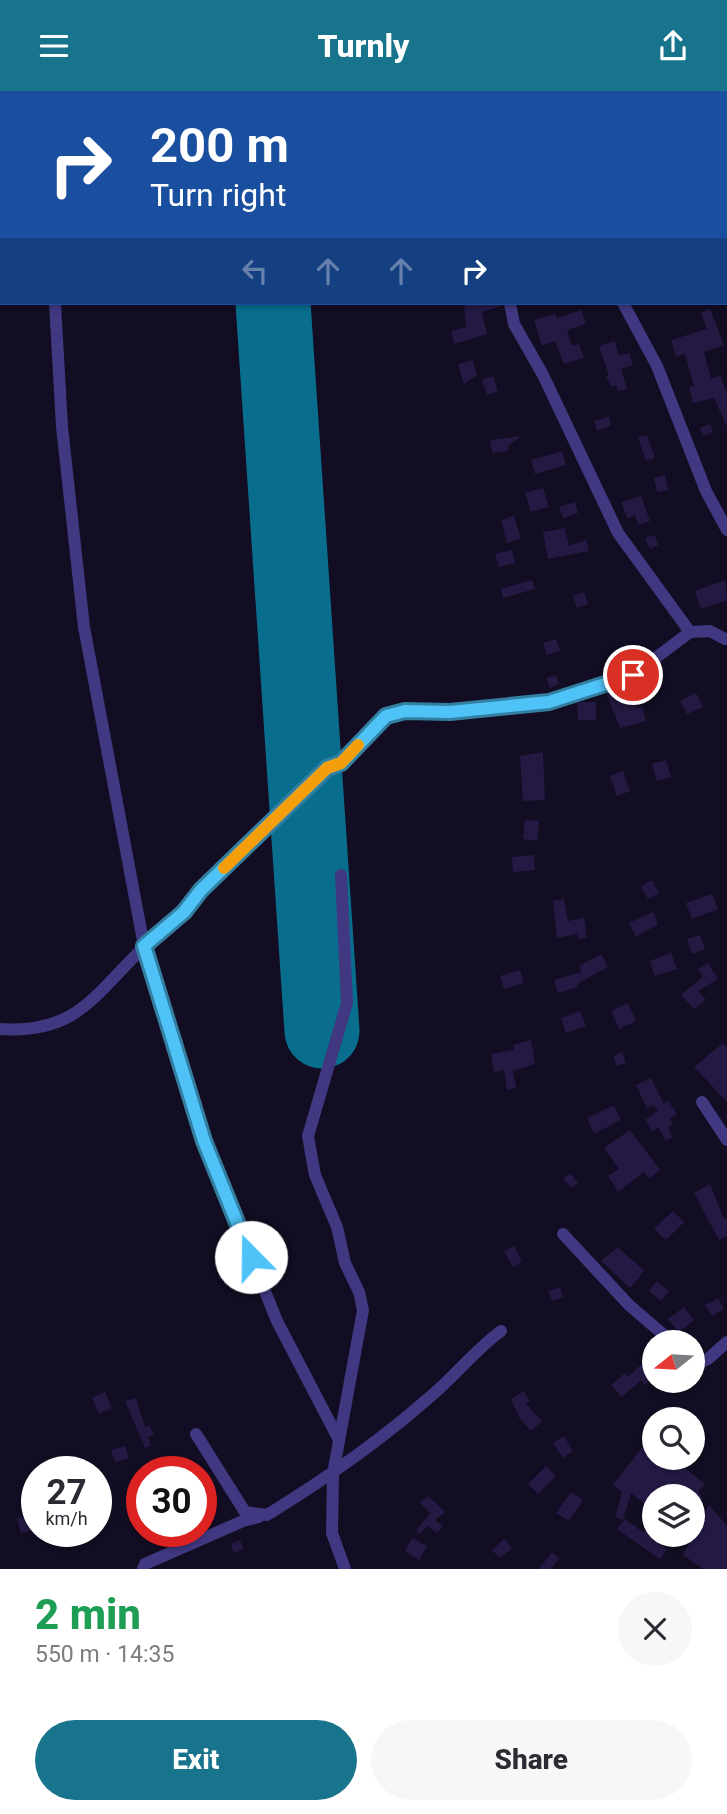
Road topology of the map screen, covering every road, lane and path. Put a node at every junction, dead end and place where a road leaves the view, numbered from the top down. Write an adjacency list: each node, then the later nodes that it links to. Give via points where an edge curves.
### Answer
1 (55, 305): 8 (street, via 62,427 84,627)
2 (510, 305): 5 (street, via 514,324 618,533)
3 (624, 305): 4 (street, via 657,366 706,491)
4 (727, 530)
5 (690, 632): 6 (street, via 710,632); 8 (street, via 633,675 549,702 386,716)
6 (726, 640)
7 (341, 875): 18 (street, via 347,1003 308,1136 315,1175 363,1310)
8 (144, 946): 9 (street, via 74,1014 49,1027); 18 (street, via 204,1141 277,1321)
9 (0, 1029)
10 (702, 1103): 11 (street)
11 (727, 1140)
12 (563, 1234): 13 (street)
13 (658, 1330)
14 (501, 1331): 19 (street, via 432,1395)
15 (727, 1342): 16 (street)
16 (705, 1360)
17 (196, 1434): 20 (street, via 245,1512)
18 (339, 1440): 19 (street)
19 (333, 1474): 20 (street); 22 (street, via 332,1533)
20 (267, 1515): 21 (street, via 206,1536 145,1564)
21 (143, 1569)
22 (345, 1569)

